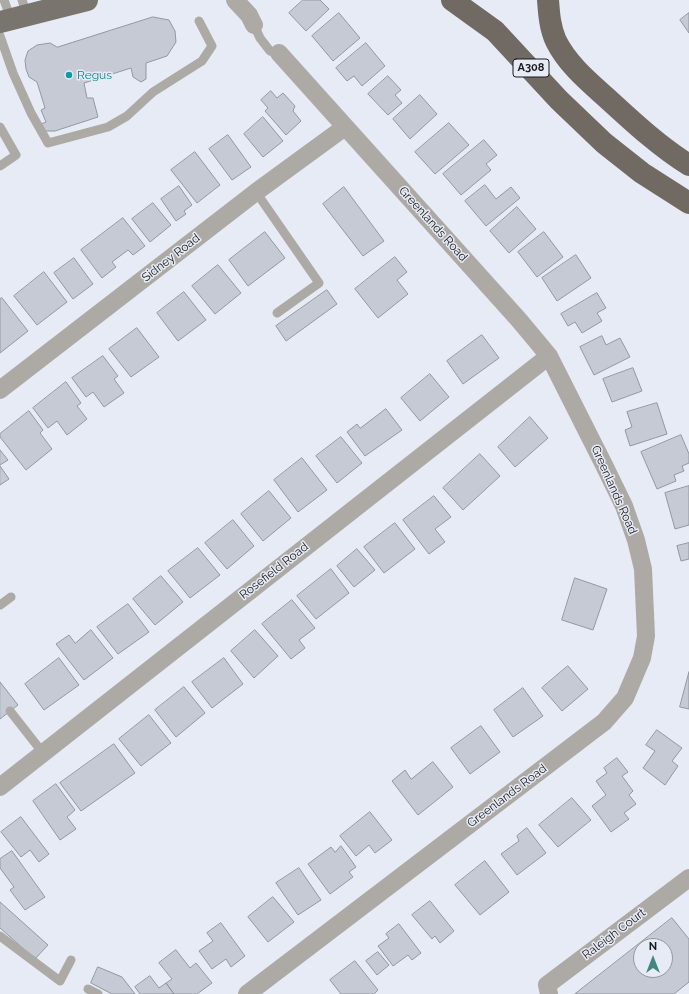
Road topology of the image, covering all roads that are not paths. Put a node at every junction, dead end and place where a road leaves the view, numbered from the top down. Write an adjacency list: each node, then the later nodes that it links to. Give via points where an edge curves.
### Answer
1 (61, 0): 6 (main road)
2 (88, 0): 6 (main road)
3 (235, 0): 8 (street, via 249,15)
4 (452, 0): 15 (highway, A308, via 495,31 559,100 604,143 642,173)
5 (548, 0): 12 (highway, A308, via 550,25 565,57 639,128)
6 (11, 15): 7 (lane, via 13,73 48,143 108,127 127,116 153,92 202,61 212,46)
7 (199, 21)
8 (254, 25): 9 (lane, via 270,51)
9 (279, 53): 11 (street, Greenlands Road)
10 (0, 127): 13 (lane, via 16,156)
11 (345, 127): 14 (street, Sidney Road); 17 (street, Greenlands Road)
12 (689, 165)
13 (0, 166)
14 (256, 192): 16 (lane, via 319,283); 18 (street, Sidney Road)
15 (689, 203)
16 (277, 313)
17 (549, 356): 22 (street, Rosefield Road); 29 (street, Greenlands Road, via 624,506 643,569 646,636 642,658 625,698 604,722)
18 (0, 390)
19 (11, 597): 20 (lane)
20 (0, 605)
21 (10, 711): 22 (lane)
22 (43, 753): 23 (street, Rosefield Road)
23 (0, 787)
24 (689, 878): 30 (street, Raleigh Court, via 547,985)
25 (0, 936): 26 (lane, via 60,981)
26 (71, 960)
27 (88, 989): 28 (lane)
28 (98, 994)
29 (247, 994)
30 (549, 994)

